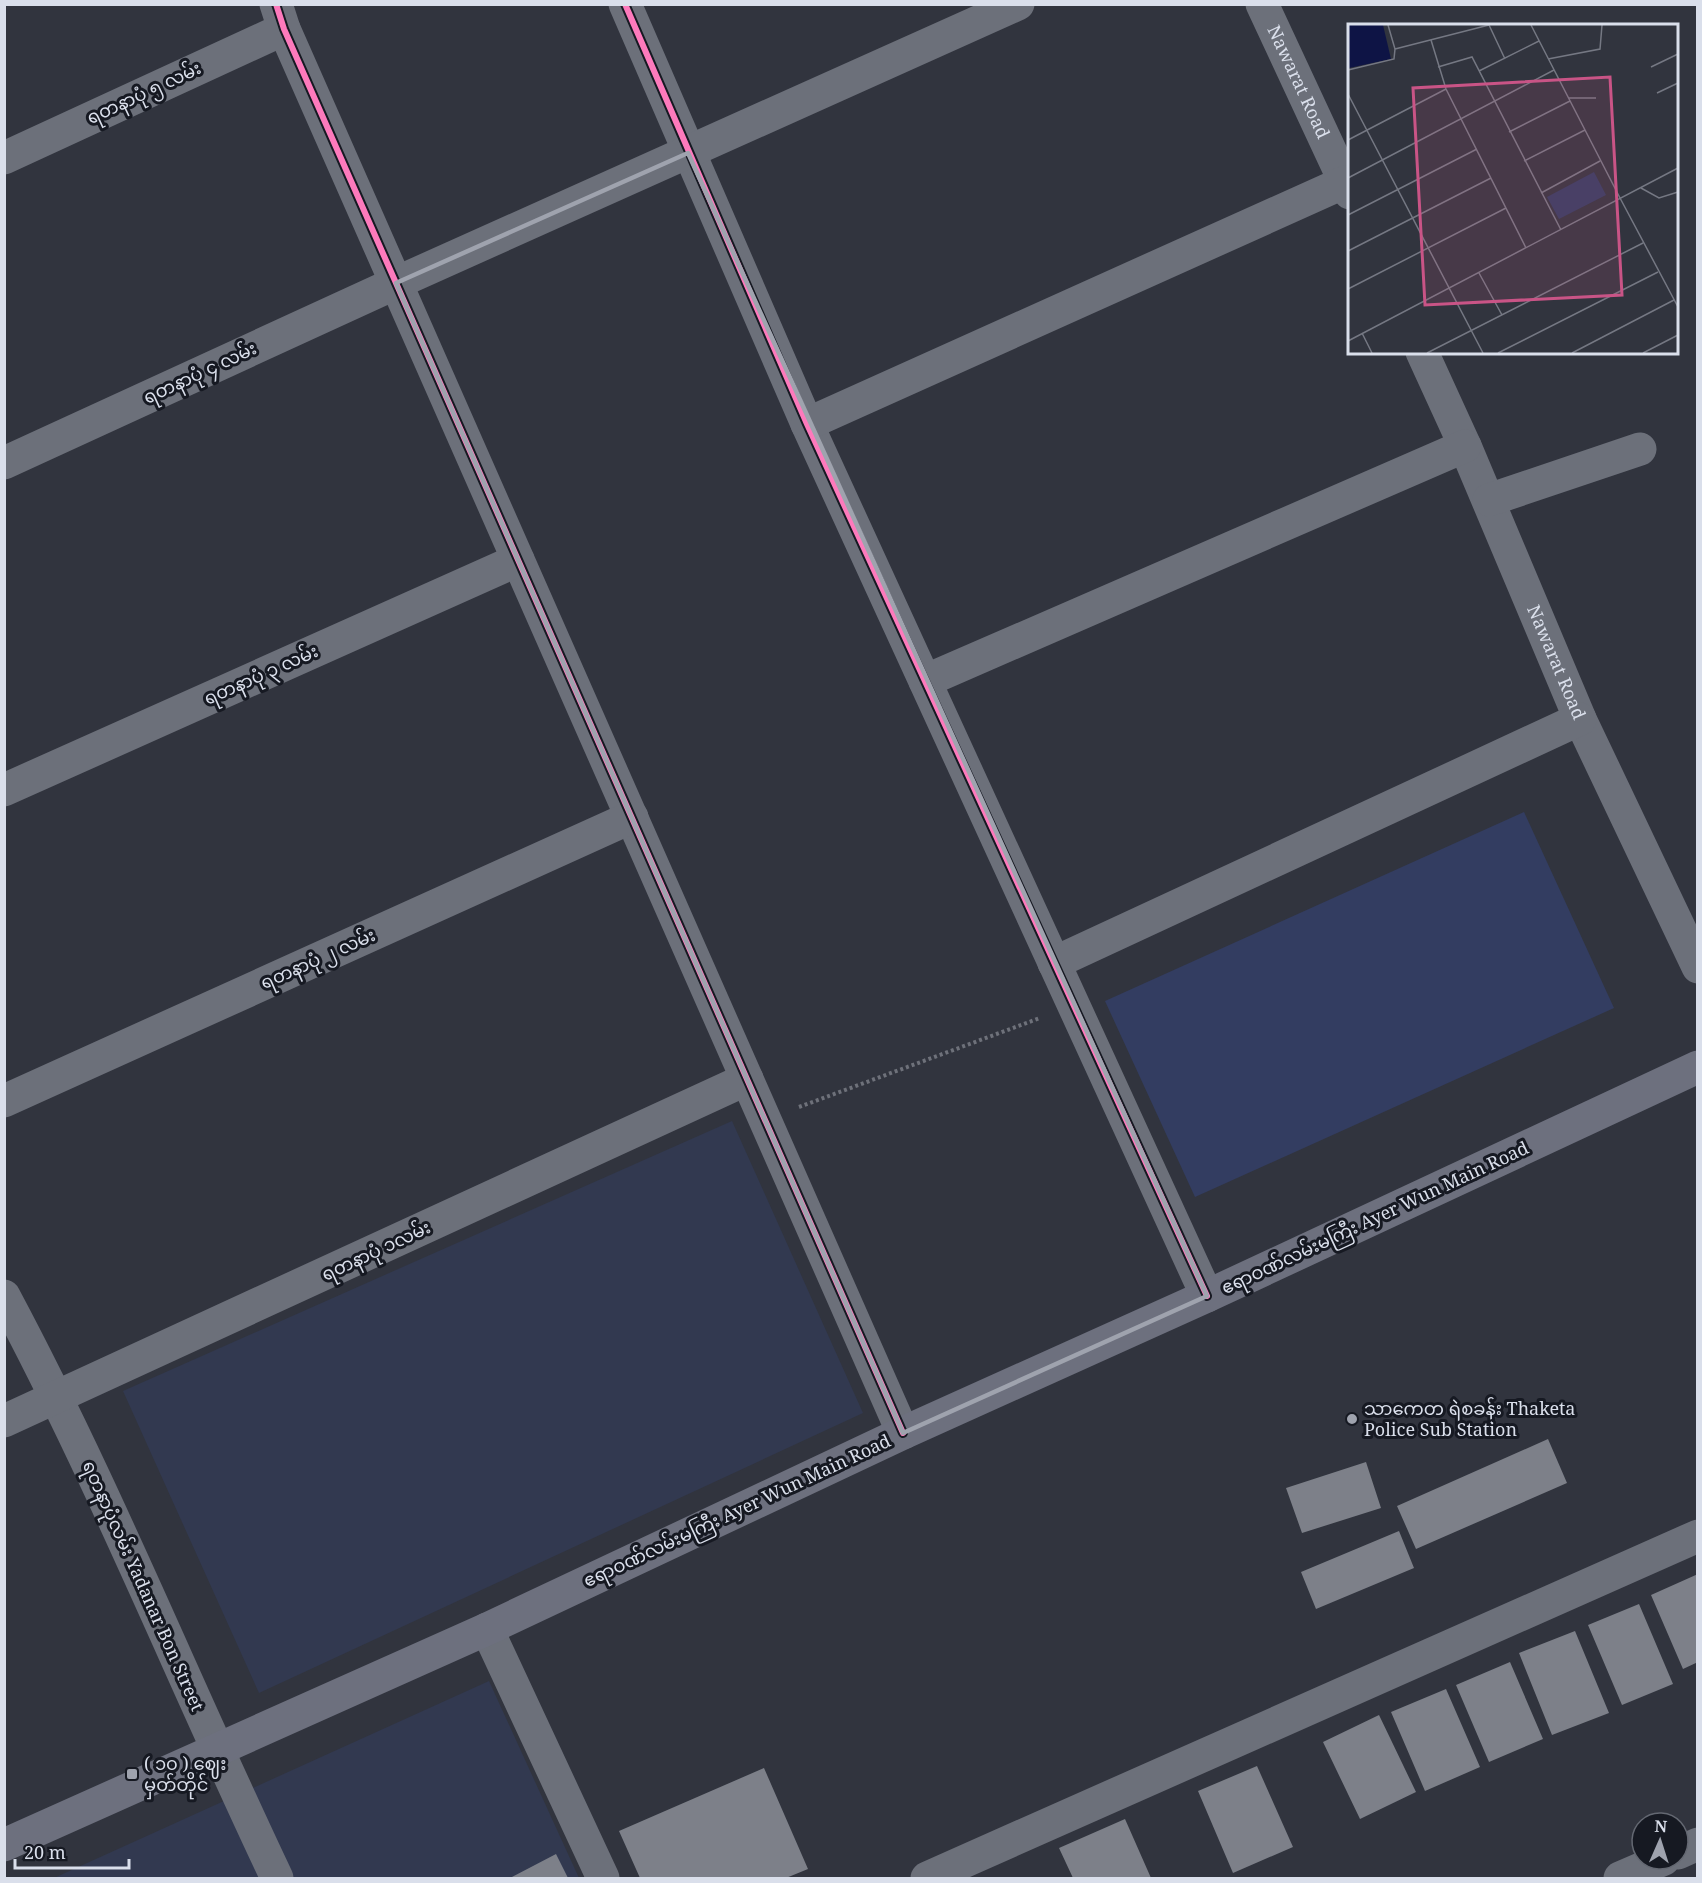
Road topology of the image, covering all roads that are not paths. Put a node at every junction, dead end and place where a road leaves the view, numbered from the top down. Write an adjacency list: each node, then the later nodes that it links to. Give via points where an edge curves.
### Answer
1 (625, 4): 5 (street)
2 (1018, 4): 5 (street, ရတနာပုံ ၄ လမ်း)
3 (1262, 4): 7 (street, Nawarat Road)
4 (280, 17): 6 (street, ရတနာပုံ ၅ လမ်း); 8 (street)
5 (688, 153): 8 (street, ရတနာပုံ ၄ လမ်း); 10 (street)
6 (4, 158)
7 (1344, 171): 10 (street)
8 (396, 283): 13 (street, ရတနာပုံ ၄ လမ်း); 15 (street)
9 (1423, 354): 11 (street, Nawarat Road)
10 (807, 424): 16 (street)
11 (1465, 446): 14 (street, Nawarat Road); 16 (street)
12 (1640, 449): 14 (street)
13 (4, 463)
14 (1488, 500): 17 (street, Nawarat Road)
15 (518, 560): 18 (street, ရတနာပုံ ၃ လမ်း); 19 (street)
16 (926, 681): 20 (street)
17 (1580, 719): 20 (street); 21 (street, Nawarat Road)
18 (4, 790)
19 (632, 817): 23 (street); 24 (street, ရတနာပုံ ၂ လမ်း)
20 (1054, 963): 26 (street)
21 (1698, 966)
22 (1698, 1067): 26 (main road, ဧရာဝဏ်လမ်းမကြီး Ayer Wun Main Road)
23 (747, 1079): 27 (street, ရတနာပုံ ၁လမ်း); 29 (street)
24 (4, 1101)
25 (4, 1296): 27 (street, ရတနာပုံလမ်း Yadanar Bon Street)
26 (1207, 1296): 29 (main road, ဧရာဝဏ်လမ်းမကြီး Ayer Wun Main Road)
27 (59, 1398): 28 (street, ရတနာပုံ ၁လမ်း); 32 (street, ရတနာပုံလမ်း Yadanar Bon Street)
28 (4, 1421)
29 (903, 1433): 31 (main road, ဧရာဝဏ်လမ်းမကြီး Ayer Wun Main Road)
30 (1698, 1536): 37 (street)
31 (487, 1629): 32 (main road, ဧရာဝဏ်လမ်းမကြီး Ayer Wun Main Road); 36 (street)
32 (216, 1750): 33 (main road, ဧရာဝဏ်လမ်းမကြီး Ayer Wun Main Road); 35 (street, ရတနာပုံလမ်း Yadanar Bon Street)
33 (4, 1845)
34 (1636, 1871): 38 (street)
35 (277, 1878)
36 (603, 1878)
37 (927, 1878)
38 (1620, 1878)

